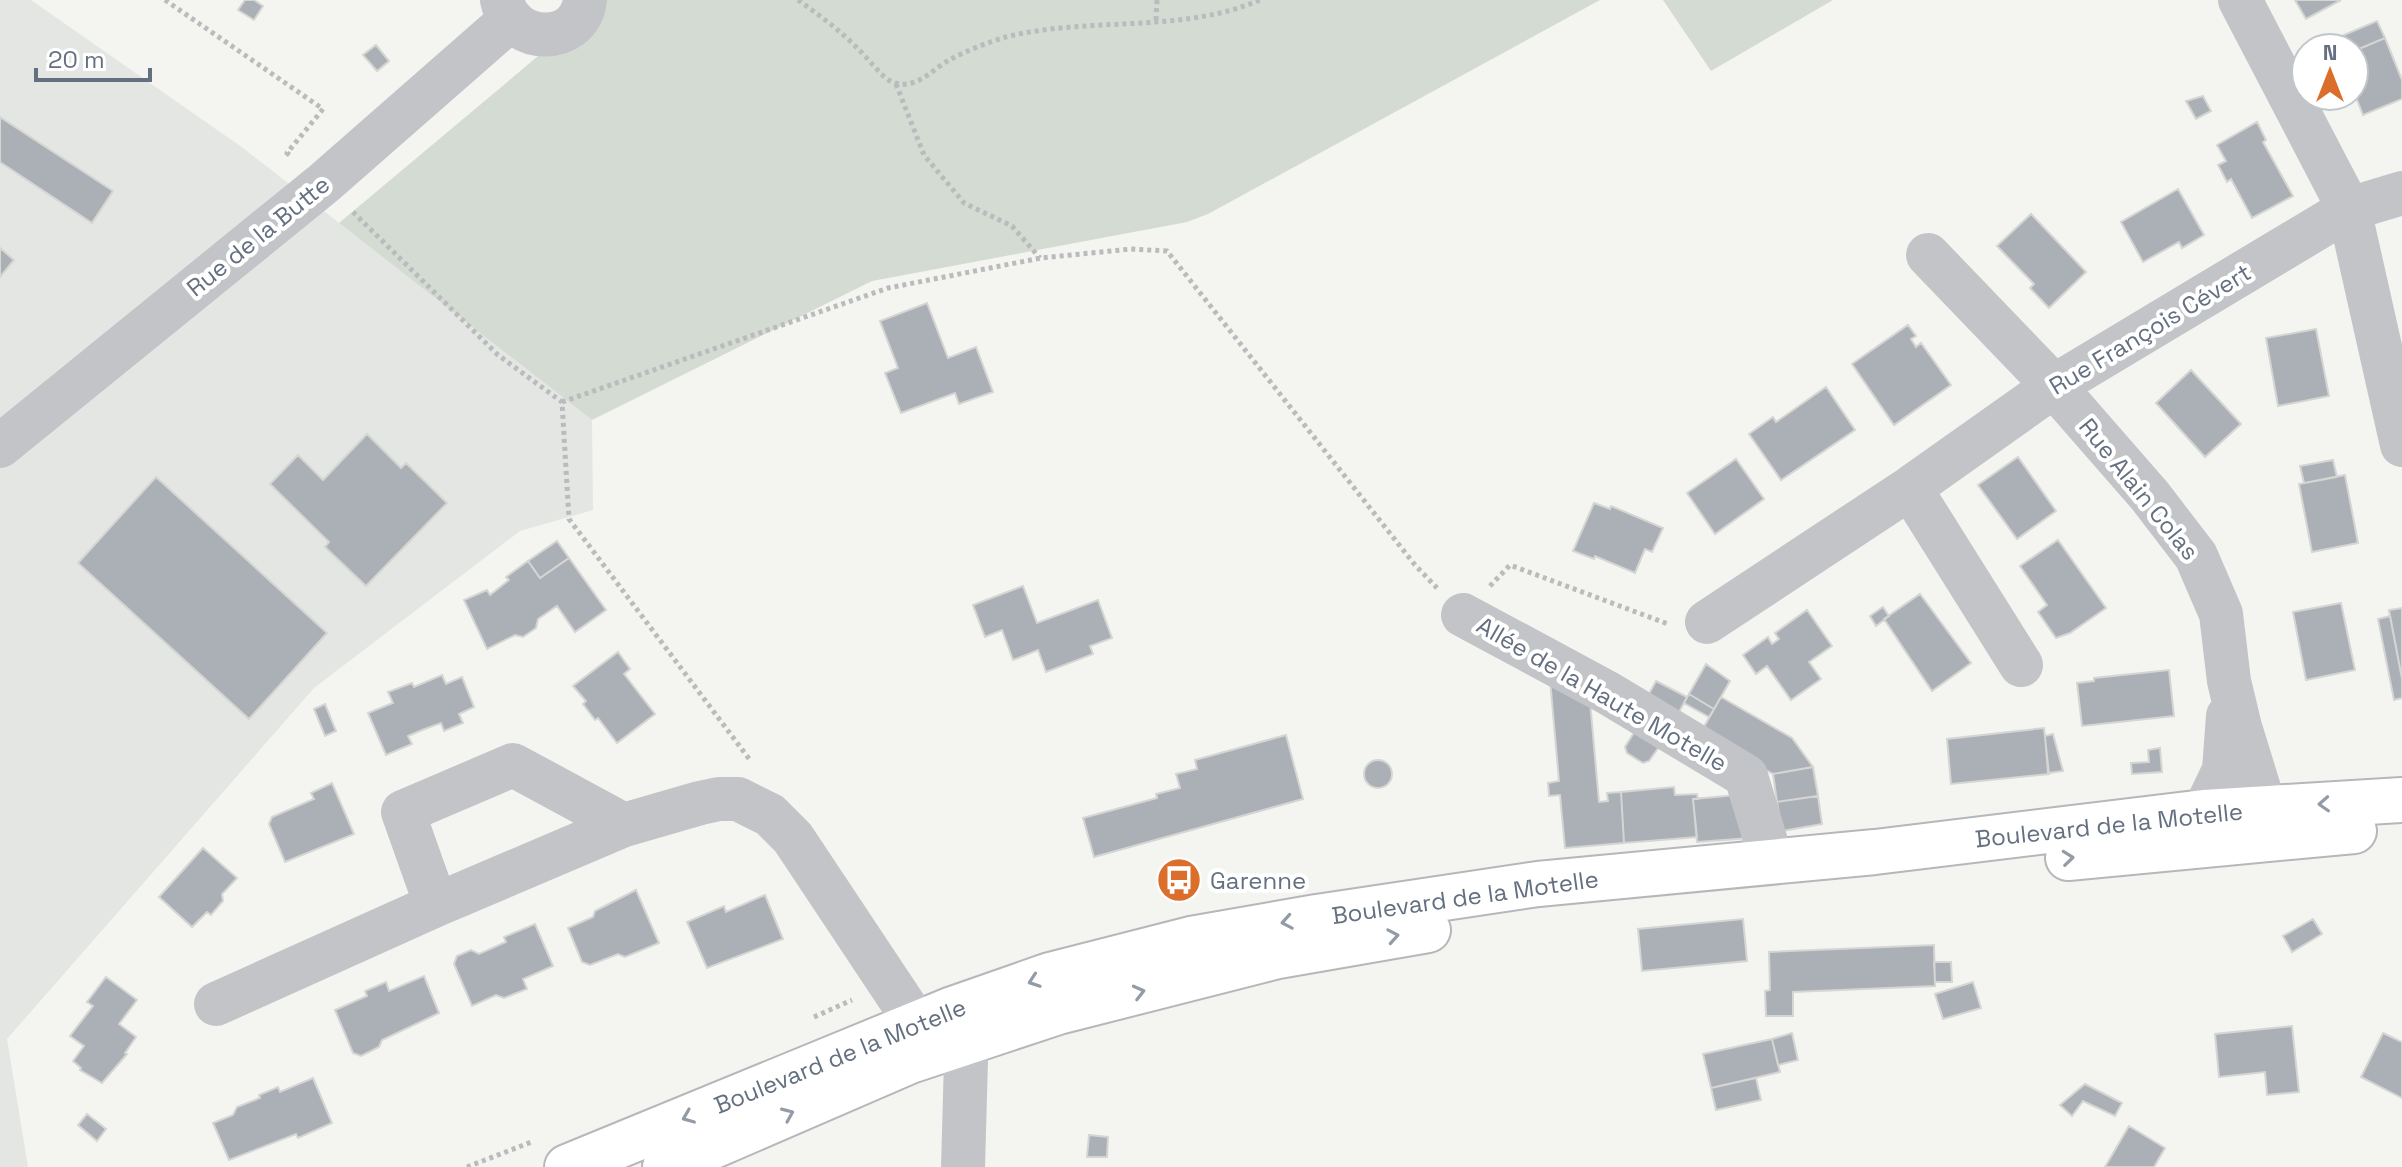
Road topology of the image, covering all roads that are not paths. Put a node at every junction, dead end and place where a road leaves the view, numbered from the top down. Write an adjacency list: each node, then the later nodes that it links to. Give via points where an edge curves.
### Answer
1 (585, 0): 3 (street, via 572,26 547,36 520,29)
2 (2240, 0): 5 (street)
3 (506, 10): 9 (street, Rue de la Butte, via 324,183)
4 (2402, 193): 5 (street, Rue François Cévert)
5 (2349, 209): 7 (street, Rue François Cévert); 8 (street)
6 (1928, 255): 7 (street, Rue Alain Colas)
7 (2054, 386): 10 (street, Rue François Cévert); 14 (street, Rue Alain Colas, via 2196,556 2221,614)
8 (2402, 445)
9 (0, 446)
10 (1910, 488): 12 (street, Rue François Cévert); 13 (street)
11 (1463, 615): 21 (street, Allée de la Haute Motelle, via 1746,776)
12 (1707, 622)
13 (2021, 665)
14 (2229, 681): 16 (street, Rue Alain Colas); 17 (street, Rue Alain Colas, via 2224,770)
15 (2402, 800): 16 (main road, Boulevard de la Motelle, one-way to 16)
16 (2265, 808): 17 (main road, Boulevard de la Motelle); 20 (street, via 2229,830)
17 (2204, 812): 21 (main road, Boulevard de la Motelle)
18 (624, 825): 22 (street); 22 (street, via 513,765 403,812); 24 (street, via 719,799 738,799 770,815 793,838 904,1005)
19 (2402, 827): 20 (main road, Boulevard de la Motelle)
20 (2161, 849): 24 (main road, Boulevard de la Motelle, one-way to 20, via 1058,1012 1278,956 1515,914)
21 (1772, 862): 24 (main road, Boulevard de la Motelle, one-way to 24, via 1538,884 1191,939 1050,975)
22 (436, 905): 23 (street)
23 (216, 1004)
24 (939, 1033): 25 (main road, Boulevard de la Motelle, one-way to 25); 26 (main road, Boulevard de la Motelle, one-way to 24); 27 (street, via 966,1060)
25 (567, 1167)
26 (665, 1167)
27 (963, 1167)

